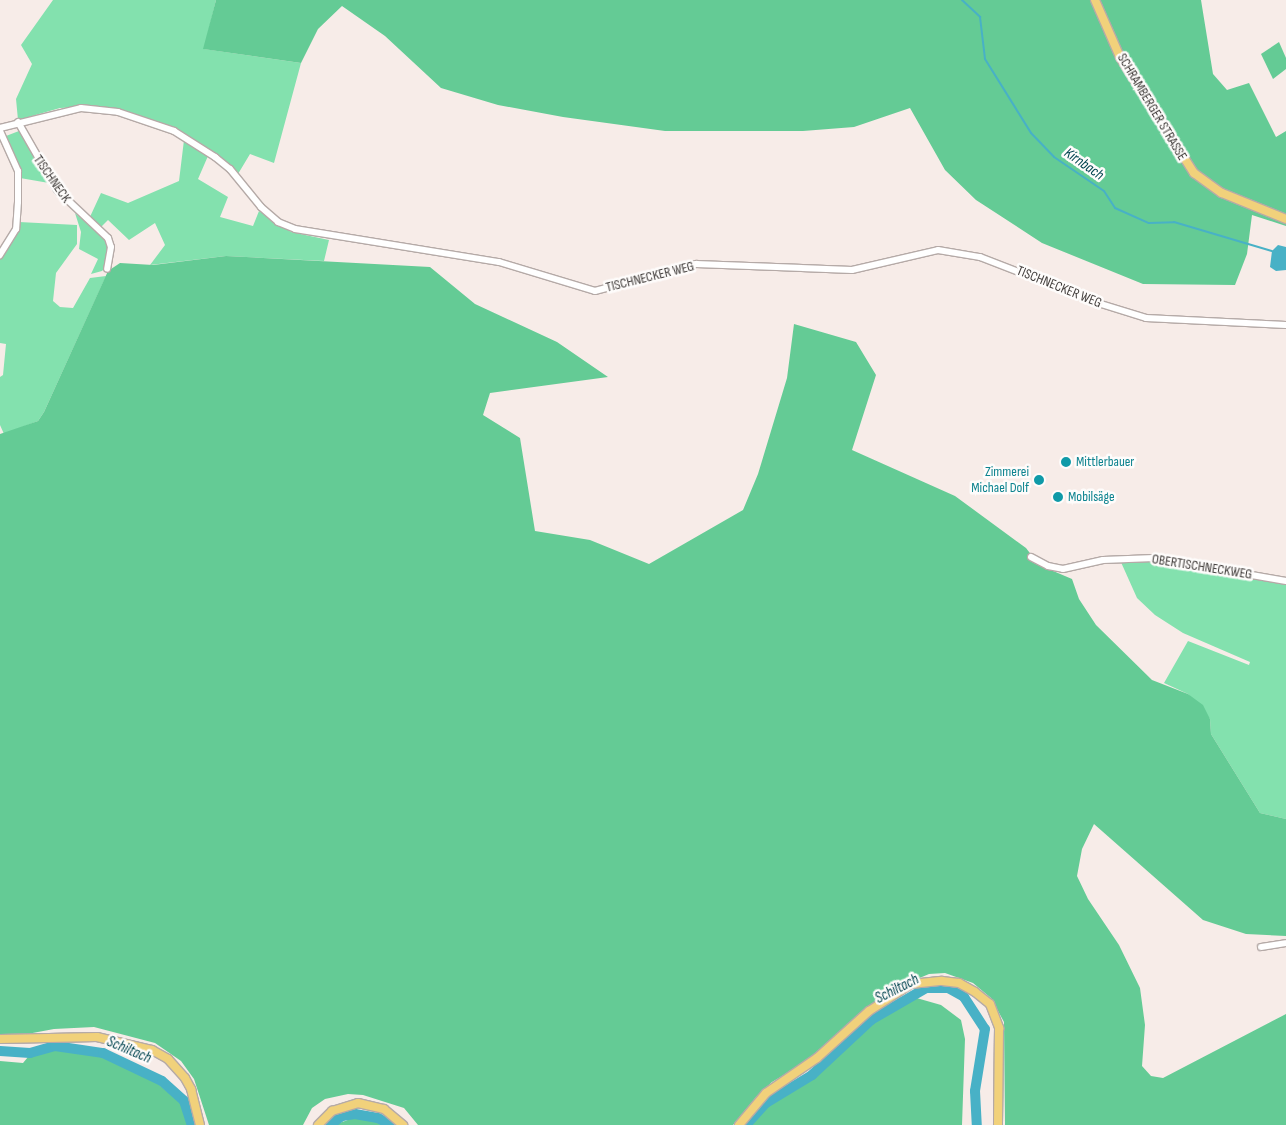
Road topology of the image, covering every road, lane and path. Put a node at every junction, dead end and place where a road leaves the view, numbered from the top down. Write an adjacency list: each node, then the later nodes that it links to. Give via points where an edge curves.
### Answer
1 (1095, 0): 4 (main road, SCHRAMBERGER STRASSE, via 1120,57 1194,173 1230,197)
2 (18, 122): 3 (street, TISCHNECK); 6 (street, TISCHNECK, via 57,190 108,238 111,247); 7 (street, TISCHNECKER WEG, via 80,108 118,112 148,120 174,131 230,169 261,207 278,222 295,229 499,262 595,291 696,264 852,270 938,250 980,257 1146,318)
3 (0, 130): 5 (street, TISCHNECK, via 18,171 18,202 16,229)
4 (1286, 219)
5 (0, 255)
6 (106, 270)
7 (1286, 325)
8 (1031, 557): 9 (street, OBERTISCHNECKWEG, via 1063,569 1103,560 1154,558)
9 (1286, 582)
10 (1286, 943): 11 (street)
11 (1261, 947)
12 (0, 1039): 13 (main road, via 97,1036 152,1050 168,1059 185,1078)
13 (200, 1125)
14 (318, 1125): 15 (main road, via 332,1112 358,1103 384,1109)
15 (403, 1125)
16 (739, 1125): 17 (main road, via 766,1093 817,1058 869,1011 912,984 942,981 959,983 990,1004 999,1028)
17 (998, 1125)

